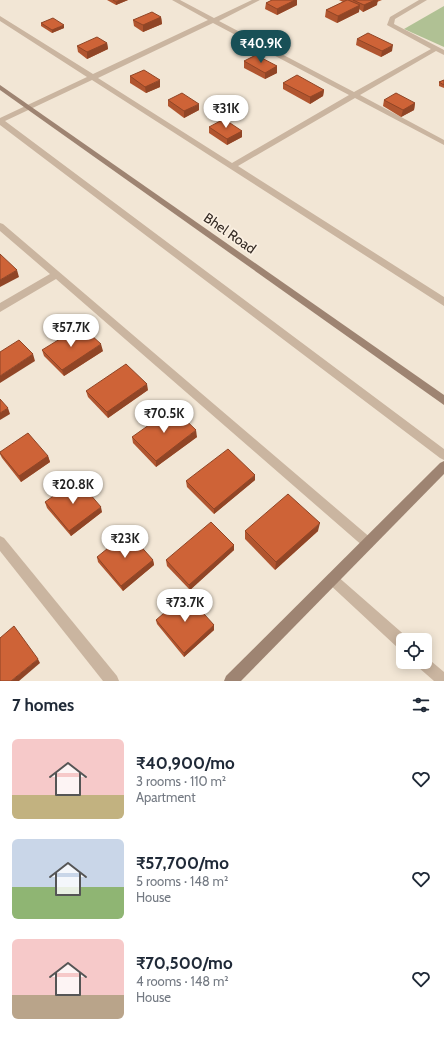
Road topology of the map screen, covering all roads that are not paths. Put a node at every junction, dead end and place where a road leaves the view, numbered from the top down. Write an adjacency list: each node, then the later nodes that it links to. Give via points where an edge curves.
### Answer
1 (175, 0): 5 (street)
2 (257, 0): 5 (street)
3 (424, 0): 6 (street, via 392,18 390,25)
4 (0, 18): 8 (street)
5 (213, 20): 8 (street); 10 (street)
6 (435, 49): 7 (street); 10 (street)
7 (444, 53)
8 (93, 78): 11 (street); 13 (street)
9 (0, 87): 11 (street, Bhel Road)
10 (354, 95): 12 (street); 13 (street)
11 (28, 107): 18 (street, Bhel Road); 19 (street, via 0,121)
12 (444, 143)
13 (232, 166): 16 (street)
14 (0, 226): 15 (street)
15 (56, 274): 17 (street); 22 (street)
16 (444, 302)
17 (0, 308)
18 (444, 402)
19 (444, 455)
20 (444, 466): 22 (street)
21 (0, 542): 26 (street)
22 (368, 543): 23 (street)
23 (332, 579): 24 (street); 27 (street)
24 (396, 637)
25 (431, 669): 28 (street)
26 (112, 681)
27 (231, 681)
28 (444, 681)

